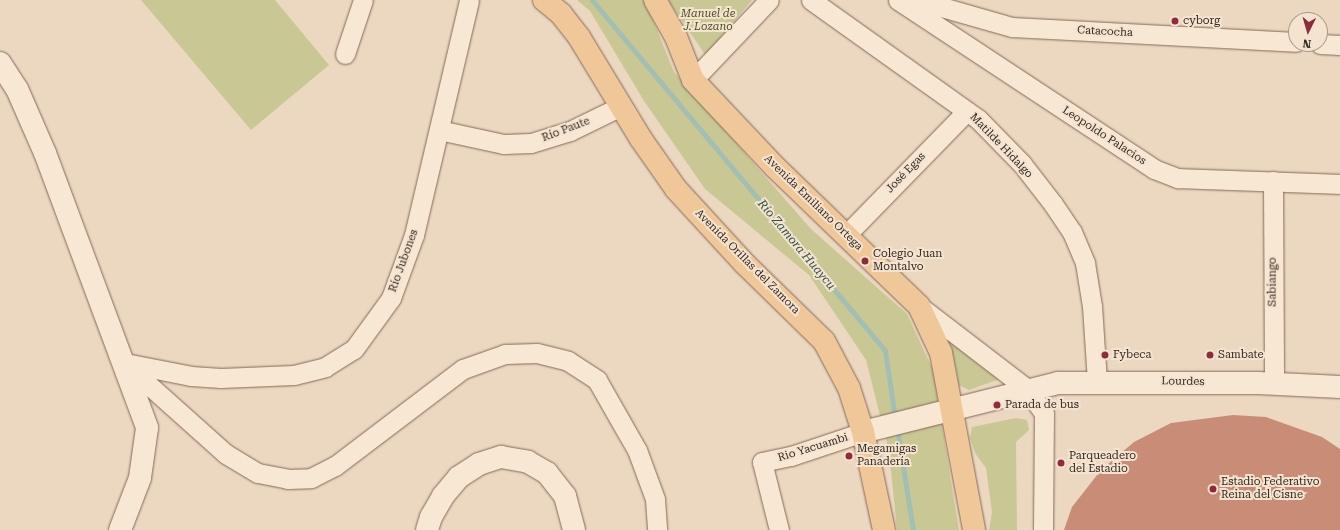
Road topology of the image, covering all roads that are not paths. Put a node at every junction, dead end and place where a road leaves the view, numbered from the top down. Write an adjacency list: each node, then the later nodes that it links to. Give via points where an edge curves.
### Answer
1 (363, 0): 12 (street)
2 (469, 0): 17 (street, Río Jubones)
3 (544, 0): 15 (main road, Avenida Orillas del Zamora, via 561,14 579,37)
4 (655, 0): 14 (main road, Avenida Emiliano Ortega, via 676,37)
5 (769, 0): 14 (street)
6 (811, 0): 16 (street, Matilde Hidalgo)
7 (898, 0): 18 (street, Leopoldo Palacios, via 1154,169 1178,178)
8 (917, 0): 9 (street, Catacocha, via 1012,26)
9 (1288, 42)
10 (1328, 44): 11 (street)
11 (1340, 45)
12 (345, 54)
13 (0, 63): 22 (street, via 17,89 45,153)
14 (693, 80): 20 (main road, Avenida Emiliano Ortega, via 774,166)
15 (621, 106): 17 (street, Río Paute, via 570,131 531,143 504,144); 28 (main road, Avenida Orillas del Zamora, via 676,190 745,264 824,342)
16 (967, 112): 20 (street, José Egas); 23 (street, Matilde Hidalgo, via 1022,164 1072,232 1085,263 1092,306)
17 (439, 130): 22 (street, Río Jubones, via 403,271 391,298 354,349 325,367 294,375 221,378 191,376)
18 (1273, 181): 19 (street, Leopoldo Palacios); 24 (street, Sabiango)
19 (1340, 184)
20 (846, 236): 21 (main road, Avenida Emiliano Ortega)
21 (919, 306): 26 (street); 27 (main road, Avenida Emiliano Ortega, via 941,353)
22 (123, 362): 29 (street, via 147,428 140,478); 32 (street, via 226,454 258,473 288,479 311,478 335,466 463,369 505,354 537,353 568,361 597,380 637,450 655,499)
23 (1098, 382): 24 (street, Lourdes); 26 (street, Lourdes, via 1058,383)
24 (1274, 384): 25 (street, Lourdes)
25 (1340, 386)
26 (1027, 389): 27 (street, Lourdes); 36 (street, via 1044,413)
27 (943, 412): 28 (street, Lourdes); 35 (main road, Avenida Emiliano Ortega)
28 (871, 431): 33 (street, Rio Yacuambi, via 791,456 762,462); 34 (main road, Avenida Orillas del Zamora)
29 (120, 530)
30 (427, 530): 31 (street, via 442,496 459,477 479,464 501,457 528,462 547,473 565,496)
31 (574, 530)
32 (657, 530)
33 (779, 530)
34 (884, 530)
35 (974, 530)
36 (1043, 530)

